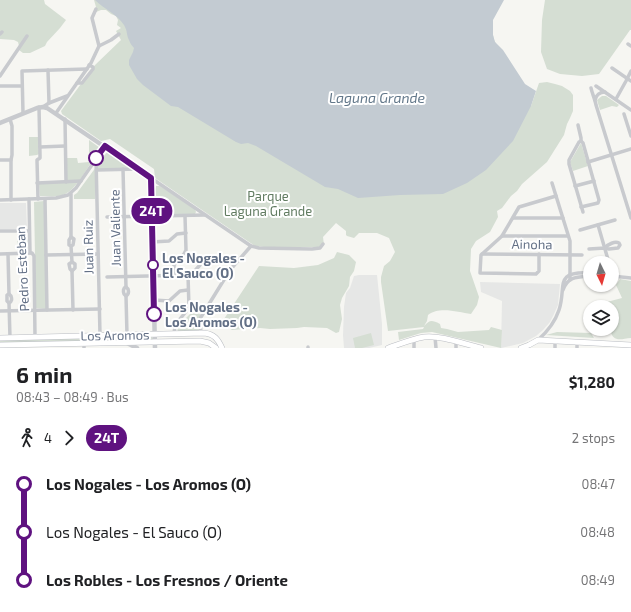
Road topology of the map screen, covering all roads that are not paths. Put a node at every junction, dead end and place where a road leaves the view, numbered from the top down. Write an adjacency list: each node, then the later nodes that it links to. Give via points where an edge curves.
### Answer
1 (96, 9): 4 (street, via 92,18)
2 (118, 34): 4 (street)
3 (27, 36): 10 (street)
4 (99, 46): 5 (street)
5 (90, 65): 7 (street); 13 (street, via 93,69 82,83)
6 (612, 68): 11 (street)
7 (86, 69): 8 (street); 13 (street)
8 (48, 70): 15 (street, via 22,71); 22 (street)
9 (631, 71): 11 (street)
10 (0, 76)
11 (627, 78): 12 (street); 20 (street)
12 (631, 81)
13 (77, 84): 19 (street)
14 (0, 86): 15 (street)
15 (22, 86): 26 (street)
16 (596, 86): 18 (street)
17 (591, 88): 21 (street)
18 (605, 92): 20 (street); 21 (street, via 598,94)
19 (68, 96): 22 (street); 25 (street)
20 (616, 99): 24 (street)
21 (596, 100): 38 (street)
22 (49, 103): 23 (street)
23 (41, 107): 25 (street); 26 (street); 36 (street)
24 (631, 110)
25 (56, 113): 29 (street)
26 (23, 114): 28 (street)
27 (624, 114): 32 (street)
28 (10, 119): 30 (street); 41 (street)
29 (65, 119): 34 (street); 35 (street)
30 (0, 123)
31 (578, 125): 33 (street)
32 (631, 135)
33 (581, 141): 42 (street); 52 (street, via 568,162)
34 (66, 146): 36 (street); 49 (street)
35 (105, 146): 39 (street); 44 (street)
36 (40, 147): 50 (street)
37 (631, 149): 38 (street)
38 (611, 155): 42 (street); 71 (street)
39 (96, 158): 45 (street, Juan Ruiz); 47 (street)
40 (0, 160): 41 (street)
41 (11, 160): 59 (street)
42 (588, 162): 48 (street)
43 (123, 169): 44 (street); 45 (street); 68 (street, Juan Valiente)
44 (138, 169): 46 (street)
45 (97, 170): 89 (street, Juan Ruiz)
46 (151, 178): 64 (street); 65 (street)
47 (81, 181): 49 (street); 53 (street)
48 (594, 181): 52 (street); 60 (street)
49 (66, 182): 50 (street)
50 (37, 183): 56 (street)
51 (552, 183): 54 (street)
52 (575, 186): 62 (street)
53 (71, 194): 57 (street, via 62,198); 88 (street, via 71,238 74,239)
54 (556, 196): 69 (street, via 520,207); 70 (street)
55 (29, 199): 56 (street); 59 (street); 76 (street, Pedro Esteban)
56 (38, 199): 57 (street)
57 (45, 199): 92 (street, Pedro Esteban)
58 (0, 200): 59 (street)
59 (11, 200)
60 (599, 201): 61 (street); 62 (street)
61 (603, 206)
62 (581, 207): 63 (street)
63 (583, 212)
64 (206, 215): 66 (street); 82 (street)
65 (152, 216): 66 (street); 68 (street); 80 (street)
66 (185, 216): 77 (street)
67 (107, 217): 68 (street)
68 (124, 217): 103 (street, Juan Valiente)
69 (513, 218): 70 (street); 78 (street)
70 (563, 218): 79 (street)
71 (631, 218)
72 (615, 220): 73 (street)
73 (598, 225): 74 (street); 83 (street)
74 (580, 230)
75 (0, 231): 76 (street)
76 (29, 231): 85 (street, Pedro Esteban)
77 (186, 233): 80 (street, via 178,234 169,241); 101 (street, via 186,250 174,265)
78 (502, 236): 79 (street); 90 (street)
79 (568, 236): 93 (street)
80 (152, 242): 100 (street)
81 (323, 244): 82 (street, via 320,248 312,249)
82 (251, 246): 116 (street, via 230,270 202,316)
83 (605, 248): 83 (street, via 608,245 619,241 620,248); 84 (street); 95 (street)
84 (589, 250)
85 (30, 253): 87 (street); 115 (street, Pedro Esteban, via 34,256)
86 (0, 254): 87 (street)
87 (8, 254): 114 (street, via 9,294 6,297)
88 (72, 254): 89 (street); 92 (street); 112 (street, via 75,268 72,271)
89 (98, 254): 110 (street, Juan Ruiz)
90 (482, 254): 91 (street, Ainoha); 91 (street, via 480,273 536,274)
91 (539, 254): 93 (street, Ainoha)
92 (46, 255): 111 (street, Pedro Esteban)
93 (570, 255): 94 (street, Ainoha); 98 (street)
94 (582, 255)
95 (608, 256)
96 (200, 265): 97 (street)
97 (188, 275): 101 (street); 107 (street)
98 (570, 275): 99 (street); 106 (street); 108 (street, via 563,282)
99 (582, 275): 106 (street)
100 (153, 276): 101 (street); 103 (street); 109 (street)
101 (174, 276)
102 (106, 277): 103 (street)
103 (126, 277): 120 (street, Juan Valiente, via 126,287 123,291 126,296)
104 (619, 277): 105 (street)
105 (631, 278)
106 (570, 280): 108 (street, via 565,284)
107 (188, 290): 109 (street, via 179,292 168,301); 118 (street, via 188,309 175,325)
108 (562, 293): 128 (street, via 556,319)
109 (154, 300): 117 (street)
110 (100, 309): 112 (street); 119 (street, Juan Ruiz)
111 (47, 310): 112 (street); 115 (street)
112 (73, 310)
113 (0, 311): 114 (street)
114 (9, 311): 115 (street); 125 (street)
115 (35, 311): 122 (street, Pedro Esteban)
116 (201, 333): 118 (main road, Los Aromos); 130 (main road); 144 (main road, Los Aromos, via 215,336)
117 (154, 334): 118 (main road, Los Aromos); 120 (main road, Los Aromos); 136 (street)
118 (174, 334)
119 (100, 335): 120 (main road, Los Aromos); 121 (main road, Los Aromos)
120 (127, 335)
121 (84, 336): 122 (main road, Los Aromos); 140 (main road)
122 (35, 337): 126 (main road, Los Aromos)
123 (435, 337): 127 (main road); 131 (main road); 147 (street)
124 (0, 338): 125 (main road, Los Aromos)
125 (10, 338): 126 (main road, Los Aromos)
126 (16, 338): 134 (main road)
127 (414, 340): 145 (main road); 146 (street)
128 (538, 340): 129 (main road); 150 (main road)
129 (555, 341): 132 (main road); 151 (street)
130 (200, 342): 136 (main road, Los Aromos); 143 (main road, Los Aromos)
131 (456, 342): 148 (street); 149 (main road)
132 (577, 342): 137 (main road); 152 (street)
133 (0, 345): 134 (main road, Los Aromos)
134 (17, 345): 138 (main road, Los Aromos)
135 (127, 345): 136 (main road, Los Aromos); 141 (main road, Los Aromos); 142 (street)
136 (155, 345)
137 (631, 345)
138 (33, 346): 139 (main road, Los Aromos)
139 (58, 346): 140 (main road, Los Aromos)
140 (84, 346): 141 (main road, Los Aromos)
141 (101, 346)
142 (137, 348)
143 (216, 348)
144 (222, 348)
145 (388, 348)
146 (414, 348)
147 (436, 348)
148 (456, 348)
149 (480, 348)
150 (521, 348)
151 (555, 348)
152 (577, 348)

